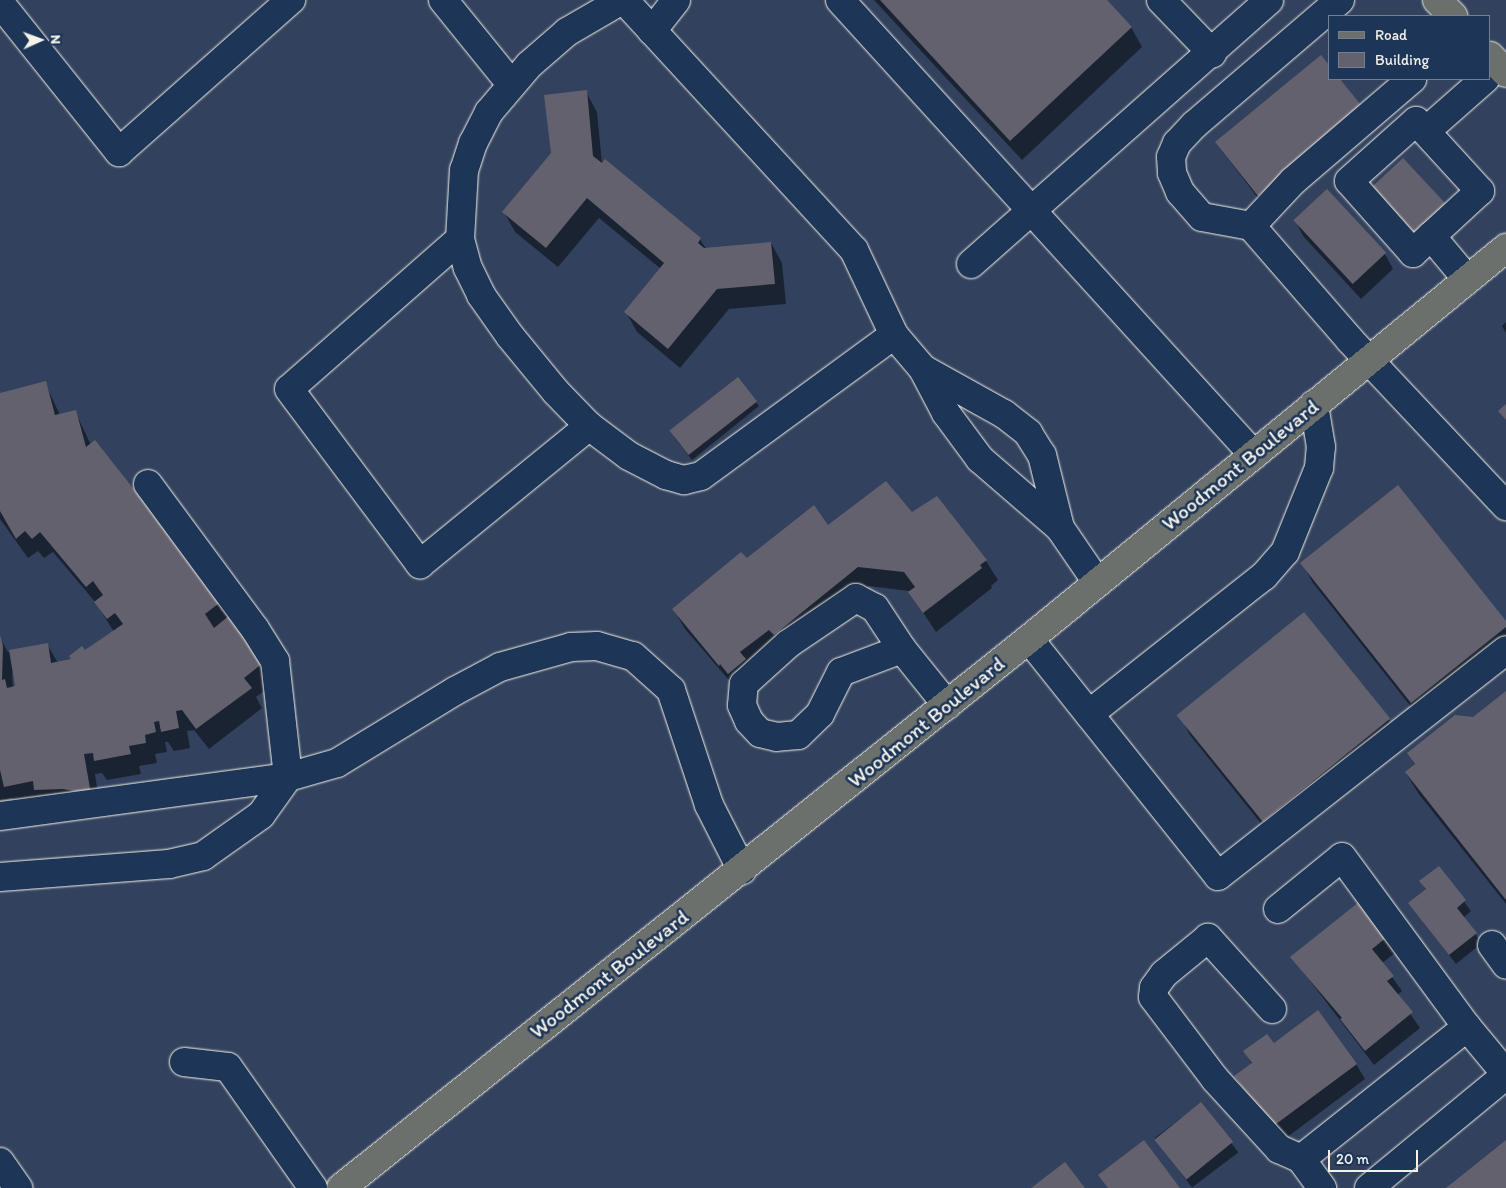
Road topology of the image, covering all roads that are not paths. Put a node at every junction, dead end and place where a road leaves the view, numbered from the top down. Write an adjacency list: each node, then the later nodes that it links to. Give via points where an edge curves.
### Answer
1 (291, 0): 10 (street, via 119,152)
2 (443, 0): 16 (street)
3 (623, 0): 12 (street); 16 (street, via 567,32)
4 (676, 0): 12 (street)
5 (840, 0): 18 (street)
6 (1161, 0): 13 (street)
7 (1269, 0): 13 (street)
8 (1340, 0): 19 (street, via 1194,125 1177,143 1171,157 1172,173 1180,192 1202,217)
9 (1437, 0): 11 (main road)
10 (0, 3)
11 (1451, 15)
12 (652, 31): 25 (street, via 854,250)
13 (1212, 53): 18 (street)
14 (1411, 80): 19 (street, via 1292,181)
15 (1478, 80): 17 (street)
16 (511, 84): 21 (street, via 489,112 464,170)
17 (1426, 131): 20 (street, via 1480,191); 20 (street, via 1416,121 1349,181 1413,253)
18 (1030, 213): 23 (street); 30 (street)
19 (1251, 226): 26 (street)
20 (1431, 236): 24 (street)
21 (460, 239): 29 (street, via 468,268 481,295 556,392); 29 (street, via 289,389 420,564)
22 (1506, 248): 24 (main road, Woodmont Boulevard)
23 (971, 264)
24 (1468, 279): 26 (main road, Woodmont Boulevard)
25 (894, 335): 27 (street); 29 (street, via 701,476 684,480 666,475 629,456)
26 (1369, 360): 28 (main road, Woodmont Boulevard); 32 (street)
27 (923, 369): 33 (street, via 946,412 980,458); 33 (street, via 1004,414 1028,433 1042,455)
28 (1314, 405): 30 (main road, Woodmont Boulevard); 39 (street, via 1321,447 1320,468 1292,540 1281,557 1264,576)
29 (589, 426)
30 (1253, 454): 34 (main road, Woodmont Boulevard)
31 (148, 484): 40 (street, via 256,629 275,661)
32 (1506, 506)
33 (1060, 528): 34 (street)
34 (1097, 582): 35 (main road, Woodmont Boulevard)
35 (1029, 639): 38 (main road, Woodmont Boulevard); 39 (street)
36 (902, 649): 36 (street, via 875,608 856,598 788,644 744,684 742,705 749,721 760,733 798,735 820,714 840,672); 38 (street)
37 (1506, 650): 39 (street, via 1218,876)
38 (946, 705): 42 (main road, Woodmont Boulevard)
39 (1089, 714)
40 (288, 777): 41 (street); 42 (street, via 337,763 500,667 571,648 597,646 633,656 671,690 710,805); 43 (street, via 261,815 203,856 169,864)
41 (0, 816)
42 (742, 870): 53 (main road, Woodmont Boulevard)
43 (0, 877)
44 (1278, 909): 46 (street, via 1342,857)
45 (1272, 1009): 49 (street, via 1208,938 1164,974 1154,988 1153,997 1215,1079 1279,1149)
46 (1467, 1027): 48 (street); 49 (street)
47 (184, 1062): 52 (street, via 228,1067)
48 (1506, 1074): 55 (street)
49 (1301, 1159): 54 (street)
50 (0, 1162): 51 (street)
51 (18, 1188)
52 (313, 1188)
53 (341, 1188)
54 (1322, 1188)
55 (1369, 1188)

